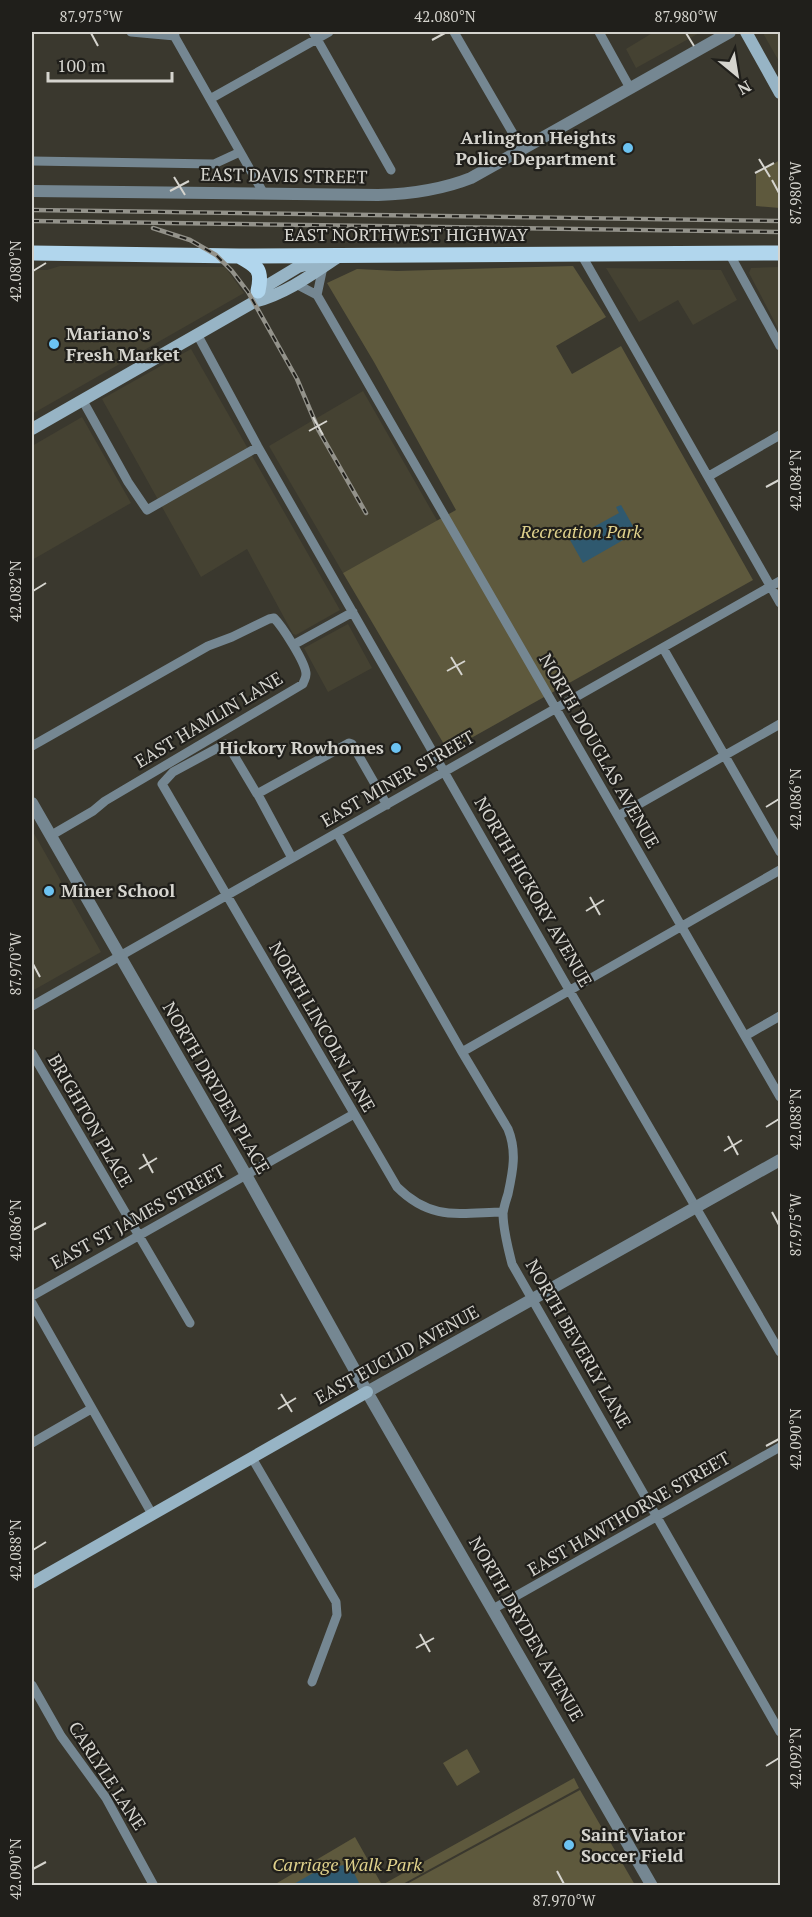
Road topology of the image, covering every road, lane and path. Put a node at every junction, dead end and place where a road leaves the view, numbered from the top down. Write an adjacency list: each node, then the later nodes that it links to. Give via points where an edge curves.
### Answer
1 (131, 32): 7 (street)
2 (329, 32): 8 (street)
3 (454, 32): 12 (street)
4 (599, 32): 9 (street)
5 (730, 32): 9 (street, EAST DAVIS STREET)
6 (746, 32): 10 (main road)
7 (173, 34): 11 (street)
8 (315, 35): 11 (street); 15 (street)
9 (630, 88): 12 (street, EAST DAVIS STREET)
10 (780, 93)
11 (210, 99): 13 (street)
12 (522, 149): 17 (street, EAST DAVIS STREET, via 471,178 428,191 378,195)
13 (240, 152): 14 (street, EAST DAVIS STREET, via 214,164); 17 (street)
14 (32, 161)
15 (391, 170)
16 (32, 191): 17 (street, EAST DAVIS STREET)
17 (264, 194)
18 (32, 253): 23 (main road, EAST NORTHWEST HIGHWAY)
19 (729, 253): 21 (main road, EAST NORTHWEST HIGHWAY); 22 (main road, EAST NORTHWEST HIGHWAY); 29 (street)
20 (342, 254): 21 (main road, EAST NORTHWEST HIGHWAY); 23 (main road, EAST NORTHWEST HIGHWAY); 24 (main road); 27 (main road, via 298,267)
21 (581, 254): 34 (street)
22 (780, 254)
23 (239, 256): 27 (main road, via 261,275)
24 (323, 267): 25 (main road); 26 (street)
25 (296, 284): 26 (street); 27 (main road, via 270,298)
26 (317, 295): 41 (street, NORTH DOUGLAS AVENUE)
27 (256, 297): 28 (main road)
28 (197, 334): 30 (main road); 33 (street, NORTH HICKORY AVENUE)
29 (780, 346)
30 (83, 401): 31 (main road); 33 (street, via 147,510)
31 (32, 429)
32 (780, 435): 34 (street)
33 (258, 447): 38 (street, NORTH HICKORY AVENUE)
34 (709, 476): 36 (street)
35 (780, 581): 36 (street, EAST MINER STREET)
36 (771, 587): 37 (street); 40 (street, EAST MINER STREET)
37 (780, 603)
38 (353, 612): 39 (street); 45 (street, NORTH HICKORY AVENUE)
39 (293, 645): 43 (street, EAST HAMLIN LANE, via 278,622 269,619 208,646); 51 (street, EAST HAMLIN LANE, via 306,671 303,684)
40 (663, 648): 41 (street, EAST MINER STREET); 44 (street)
41 (555, 709): 45 (street, EAST MINER STREET); 49 (street, NORTH DOUGLAS AVENUE)
42 (780, 724): 44 (street)
43 (32, 746)
44 (726, 755): 49 (street); 52 (street)
45 (446, 771): 48 (street, EAST MINER STREET); 58 (street, NORTH HICKORY AVENUE)
46 (256, 793): 48 (street, via 349,742); 53 (street); 55 (street, NORTH LINCOLN LANE, via 225,744 173,772 162,784)
47 (32, 803): 51 (street, NORTH DRYDEN PLACE)
48 (387, 805): 50 (street, EAST MINER STREET)
49 (618, 816): 56 (street, NORTH DOUGLAS AVENUE)
50 (337, 833): 53 (street, EAST MINER STREET); 62 (street, NORTH BEVERLY LANE)
51 (50, 836): 57 (street, NORTH DRYDEN PLACE)
52 (780, 852)
53 (292, 858): 55 (street, EAST MINER STREET)
54 (780, 870): 56 (street)
55 (226, 896): 57 (street, EAST MINER STREET); 65 (street, NORTH LINCOLN LANE)
56 (682, 926): 58 (street); 61 (street, NORTH DOUGLAS AVENUE)
57 (119, 956): 59 (street, EAST MINER STREET); 67 (street, NORTH DRYDEN PLACE)
58 (570, 990): 62 (street); 68 (street, NORTH HICKORY AVENUE)
59 (32, 1006)
60 (780, 1016): 61 (street)
61 (745, 1036): 64 (street, NORTH DOUGLAS AVENUE)
62 (462, 1052): 69 (street, NORTH BEVERLY LANE, via 512,1139 513,1172)
63 (32, 1053): 70 (street, BRIGHTON PLACE)
64 (780, 1097)
65 (354, 1114): 67 (street, EAST ST JAMES STREET); 69 (street, NORTH LINCOLN LANE, via 389,1176 407,1197 439,1212)
66 (780, 1160): 68 (street, EAST EUCLID AVENUE)
67 (246, 1175): 70 (street, EAST ST JAMES STREET); 76 (street, NORTH DRYDEN PLACE)
68 (696, 1208): 72 (street, EAST EUCLID AVENUE); 75 (street, NORTH HICKORY AVENUE)
69 (503, 1212): 72 (street, NORTH BEVERLY LANE, via 512,1264)
70 (139, 1236): 71 (street, EAST ST JAMES STREET); 74 (street, BRIGHTON PLACE)
71 (32, 1296)
72 (533, 1299): 76 (street, EAST EUCLID AVENUE); 82 (street, NORTH BEVERLY LANE)
73 (32, 1303): 77 (street)
74 (190, 1323)
75 (780, 1352)
76 (367, 1392): 80 (main road, EAST EUCLID AVENUE); 84 (street, NORTH DRYDEN AVENUE)
77 (91, 1409): 78 (street); 81 (street)
78 (32, 1443)
79 (780, 1447): 82 (street, EAST HAWTHORNE STREET)
80 (252, 1458): 81 (main road, EAST EUCLID AVENUE); 85 (street, via 336,1602 337,1615)
81 (152, 1514): 83 (main road, EAST EUCLID AVENUE)
82 (657, 1517): 84 (street, EAST HAWTHORNE STREET); 87 (street, NORTH BEVERLY LANE)
83 (32, 1583)
84 (493, 1609): 89 (street, NORTH DRYDEN AVENUE)
85 (312, 1682)
86 (32, 1685): 88 (street, CARLYLE LANE, via 61,1736 106,1798)
87 (780, 1732)
88 (154, 1886)
89 (652, 1886)

